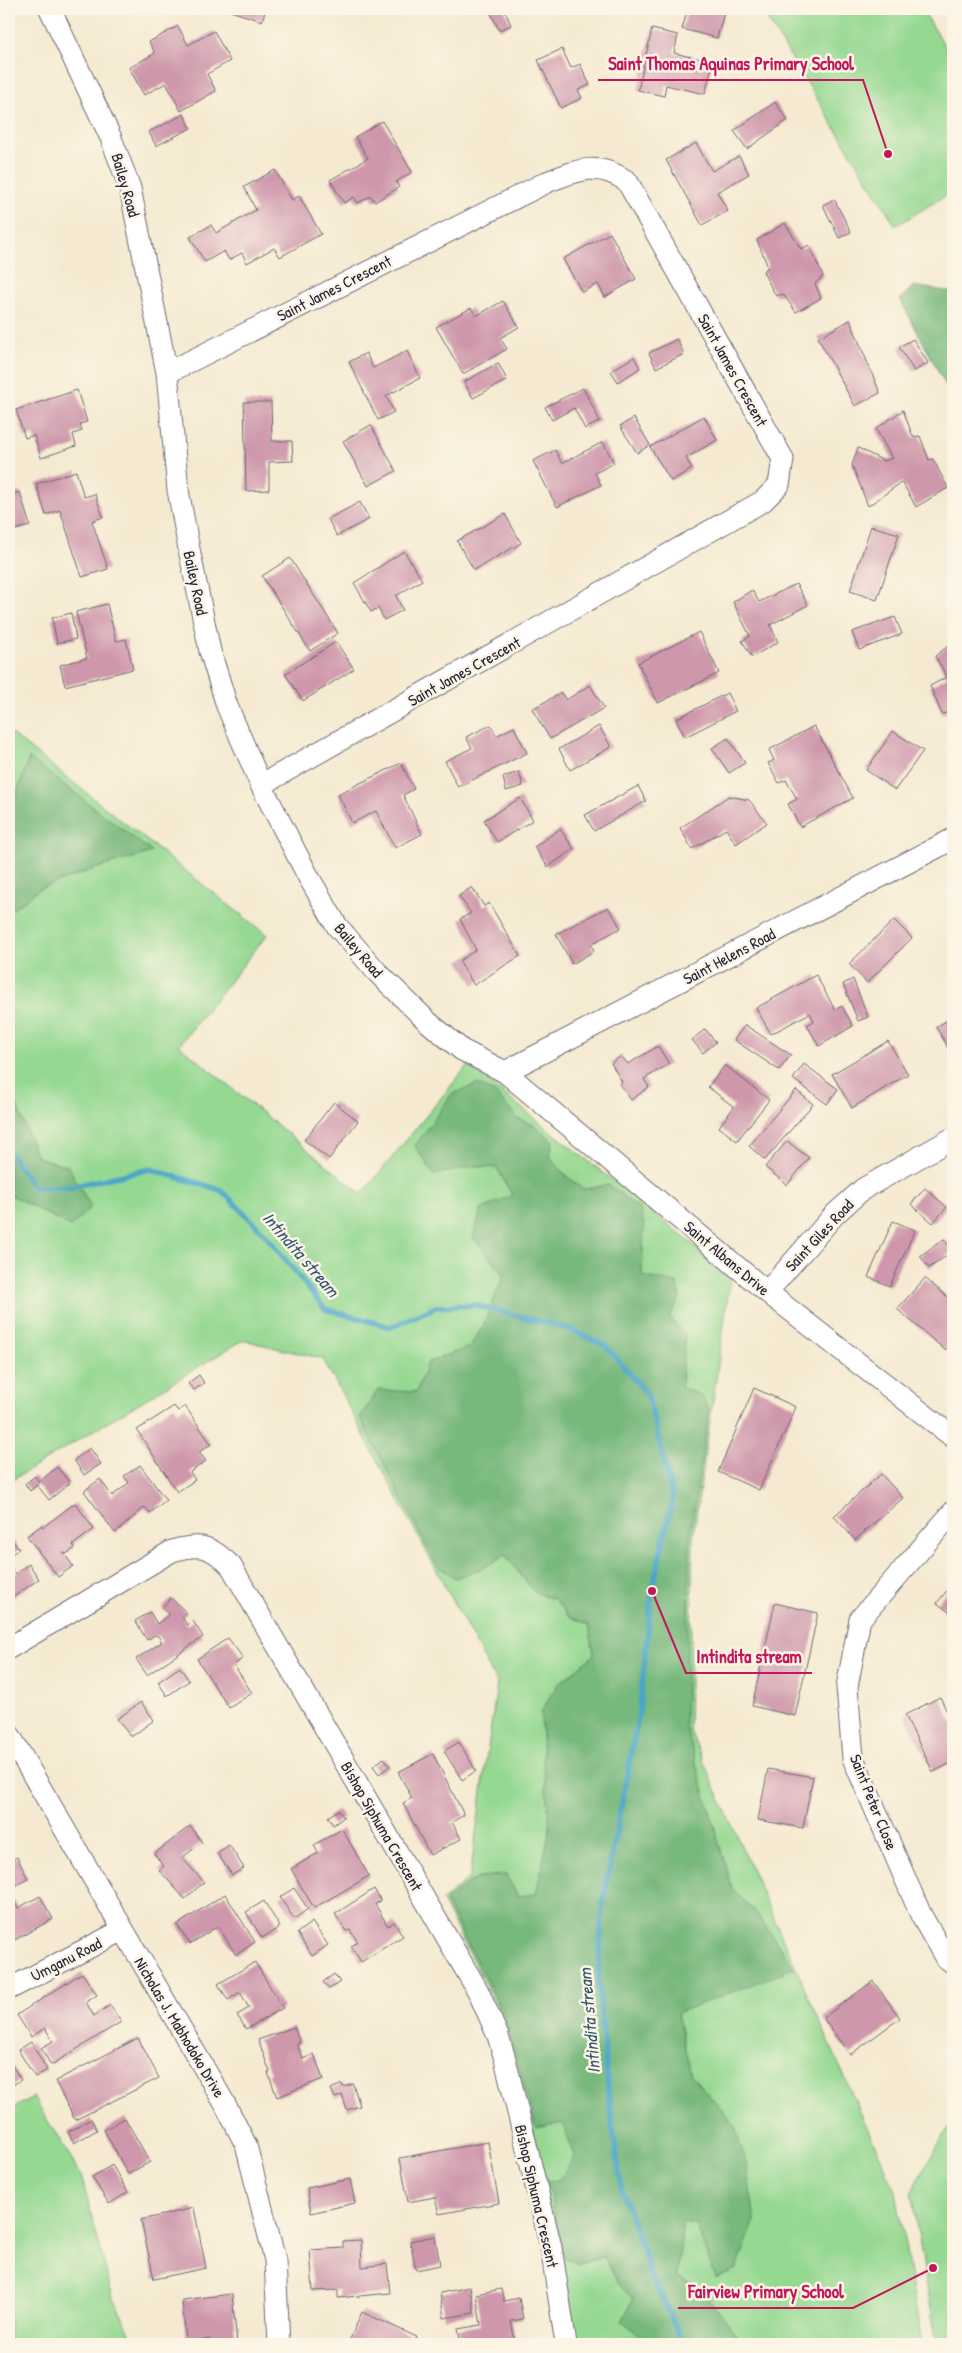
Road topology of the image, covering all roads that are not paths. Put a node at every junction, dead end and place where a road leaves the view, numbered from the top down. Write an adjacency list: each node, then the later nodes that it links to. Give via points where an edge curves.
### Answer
1 (50, 9): 2 (street, Bailey Road, via 111,138 130,188)
2 (166, 373): 3 (street, Bailey Road, via 178,490 210,651 227,706); 3 (street, Saint James Crescent, via 547,182 584,170 600,169 612,171 627,181 782,459 778,485 763,501)
3 (261, 785): 5 (street, Bailey Road, via 337,926 377,972 428,1022 462,1050)
4 (953, 839): 5 (street, Saint Helens Road)
5 (505, 1072): 7 (street, Saint Albans Drive)
6 (953, 1138): 7 (street, Saint Giles Road, via 863,1189 835,1214)
7 (767, 1292): 8 (street, Saint Albans Drive)
8 (953, 1437)
9 (953, 1512): 13 (street, Saint Peter Close, via 860,1619 847,1687 853,1758 921,1914 945,1957)
10 (9, 1648): 16 (street, Bishop Siphuma Crescent, via 172,1551 190,1546 205,1547 218,1553 231,1566 478,1991 498,2036 551,2247)
11 (9, 1734): 12 (street, Nicholas J. Mabhodoko Drive)
12 (122, 1930): 14 (street, Umganu Road); 15 (street, Nicholas J. Mabhodoko Drive, via 246,2145 275,2260)
13 (953, 1963)
14 (9, 1989)
15 (279, 2344)
16 (566, 2344)

